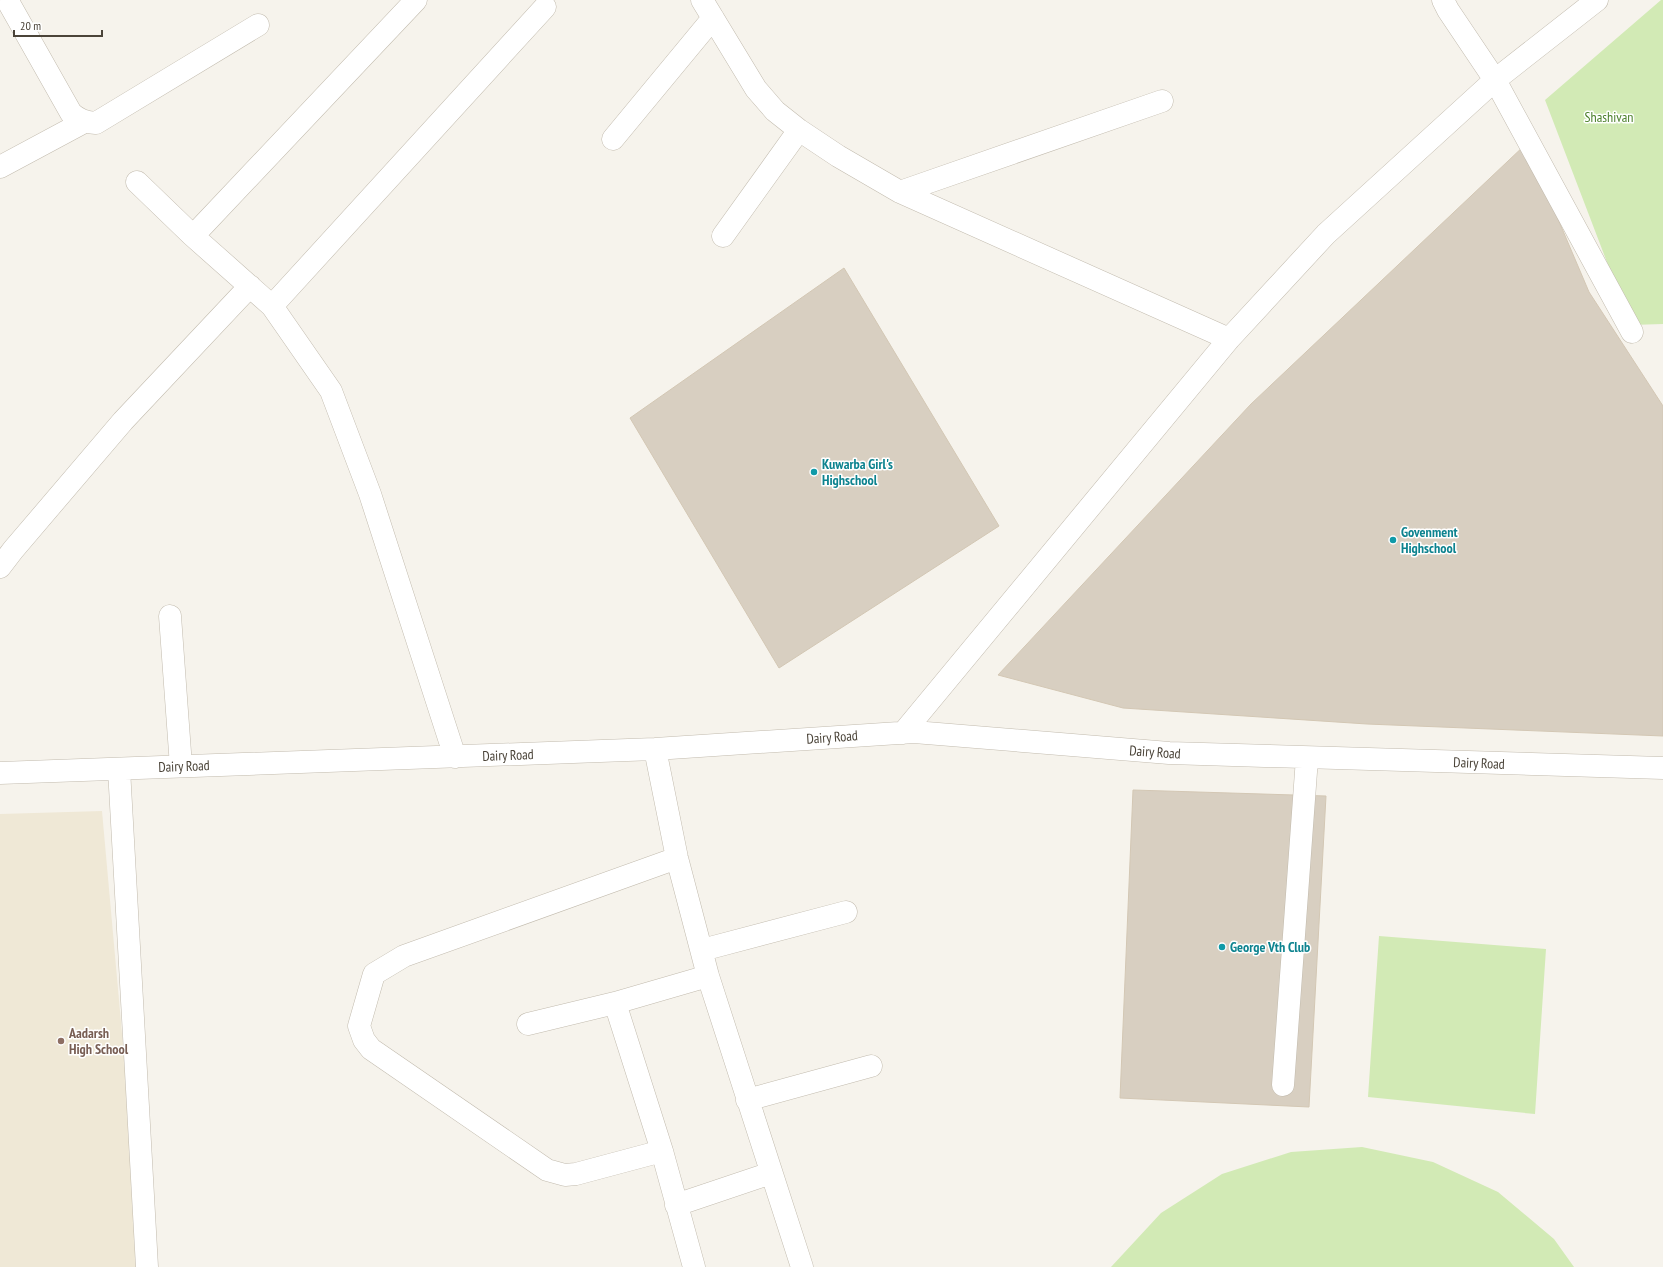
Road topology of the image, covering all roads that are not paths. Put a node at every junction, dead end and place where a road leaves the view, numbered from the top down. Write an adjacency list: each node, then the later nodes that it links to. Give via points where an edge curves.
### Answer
1 (416, 0): 16 (street)
2 (1443, 0): 8 (street)
3 (1597, 0): 8 (street)
4 (10, 5): 10 (street, via 71,113)
5 (707, 5): 11 (street, via 756,89 775,111); 12 (street)
6 (545, 8): 19 (street)
7 (258, 25): 10 (street, via 96,123)
8 (1495, 80): 20 (street); 21 (street, via 1326,234)
9 (1162, 101): 15 (street)
10 (84, 122): 13 (street)
11 (799, 130): 15 (street); 17 (street)
12 (613, 139)
13 (0, 167)
14 (137, 182): 16 (street)
15 (900, 192): 21 (street)
16 (193, 236): 18 (street)
17 (723, 236)
18 (250, 286): 19 (street); 22 (street, via 123,421)
19 (272, 306): 26 (street, via 331,392 370,494)
20 (1632, 332)
21 (1229, 339): 24 (street)
22 (0, 568)
23 (170, 616): 28 (street)
24 (903, 732): 25 (street, Dairy Road); 27 (street, Dairy Road, via 1169,753)
25 (655, 750): 26 (street, Dairy Road); 32 (street)
26 (455, 756): 28 (street, Dairy Road)
27 (1307, 758): 29 (street, Dairy Road); 39 (street)
28 (181, 766): 30 (street, Dairy Road)
29 (1663, 768)
30 (119, 769): 31 (street, Dairy Road); 44 (street)
31 (0, 773)
32 (677, 858): 34 (street); 41 (street, via 404,956 374,974 359,1026 370,1049 547,1170 565,1175 576,1174)
33 (846, 912): 34 (street)
34 (702, 950): 35 (street)
35 (708, 976): 36 (street); 40 (street)
36 (615, 1003): 37 (street); 41 (street)
37 (528, 1024)
38 (871, 1066): 40 (street)
39 (1283, 1085)
40 (748, 1100): 42 (street)
41 (662, 1151): 43 (street)
42 (771, 1173): 43 (street); 46 (street)
43 (676, 1205): 45 (street)
44 (147, 1267)
45 (694, 1267)
46 (802, 1267)

